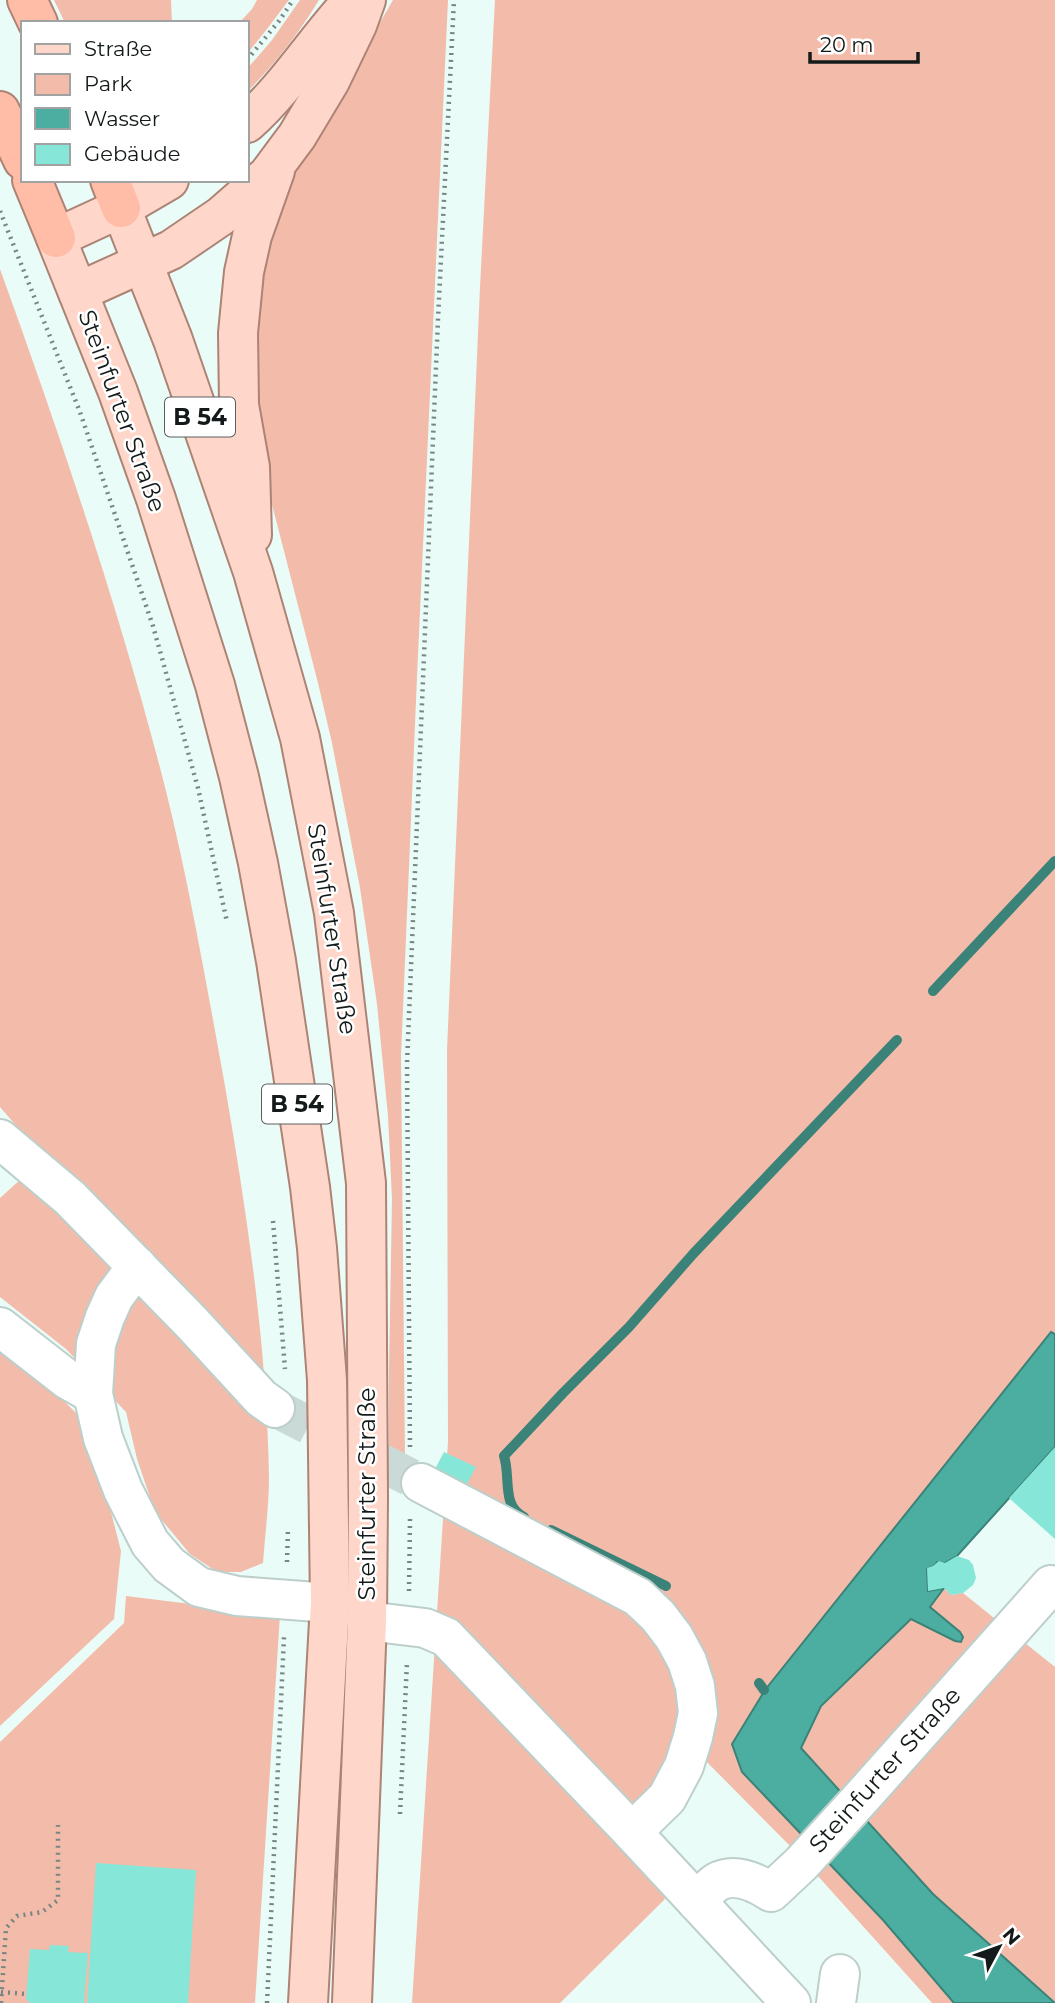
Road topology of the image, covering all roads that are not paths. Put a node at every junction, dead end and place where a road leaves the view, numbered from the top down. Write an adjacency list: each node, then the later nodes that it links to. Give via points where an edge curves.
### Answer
1 (27, 0): 4 (highway)
2 (353, 0): 6 (main road)
3 (366, 0): 8 (main road, Steinfurter Straße, via 330,81)
4 (37, 21)
5 (0, 111): 7 (highway)
6 (248, 122)
7 (21, 156)
8 (279, 160): 13 (main road, Steinfurter Straße, via 221,216); 15 (main road, via 251,236 238,333 239,405 250,467)
9 (33, 182): 12 (highway, B 54)
10 (161, 182): 11 (main road)
11 (116, 194): 12 (main road); 13 (main road, Steinfurter Straße / B 54)
12 (56, 238): 14 (main road, Steinfurter Straße / B 54)
13 (143, 263): 14 (main road, Steinfurter Straße); 15 (main road, Steinfurter Straße / B 54)
14 (78, 292): 23 (main road, Steinfurter Straße / B 54, via 118,392 190,601 226,724 258,863 317,1248 327,1380)
15 (253, 572): 24 (main road, Steinfurter Straße / B 54, via 300,738 334,914 366,1182)
16 (0, 1139): 17 (lane, via 70,1198)
17 (137, 1266): 19 (lane, Steinfurter Straße, via 105,1317 96,1344); 20 (lane)
18 (0, 1327): 19 (lane)
19 (93, 1394): 23 (lane, Steinfurter Straße, via 103,1438 127,1499 150,1543 169,1565 199,1587 237,1597)
20 (275, 1408)
21 (414, 1484): 25 (lane, via 638,1597 674,1637 695,1686 698,1713 693,1737 667,1798)
22 (1055, 1588): 26 (lane, Steinfurter Straße, via 1051,1585 771,1892 754,1881 736,1878 718,1881)
23 (330, 1603): 27 (main road, Steinfurter Straße / B 54)
24 (367, 1622): 25 (lane, Steinfurter Straße, via 425,1628 446,1637); 28 (main road, Steinfurter Straße / B 54)
25 (632, 1832): 26 (lane, Steinfurter Straße)
26 (697, 1902): 29 (lane, Steinfurter Straße)
27 (308, 2003)
28 (352, 2003)
29 (791, 2003)

